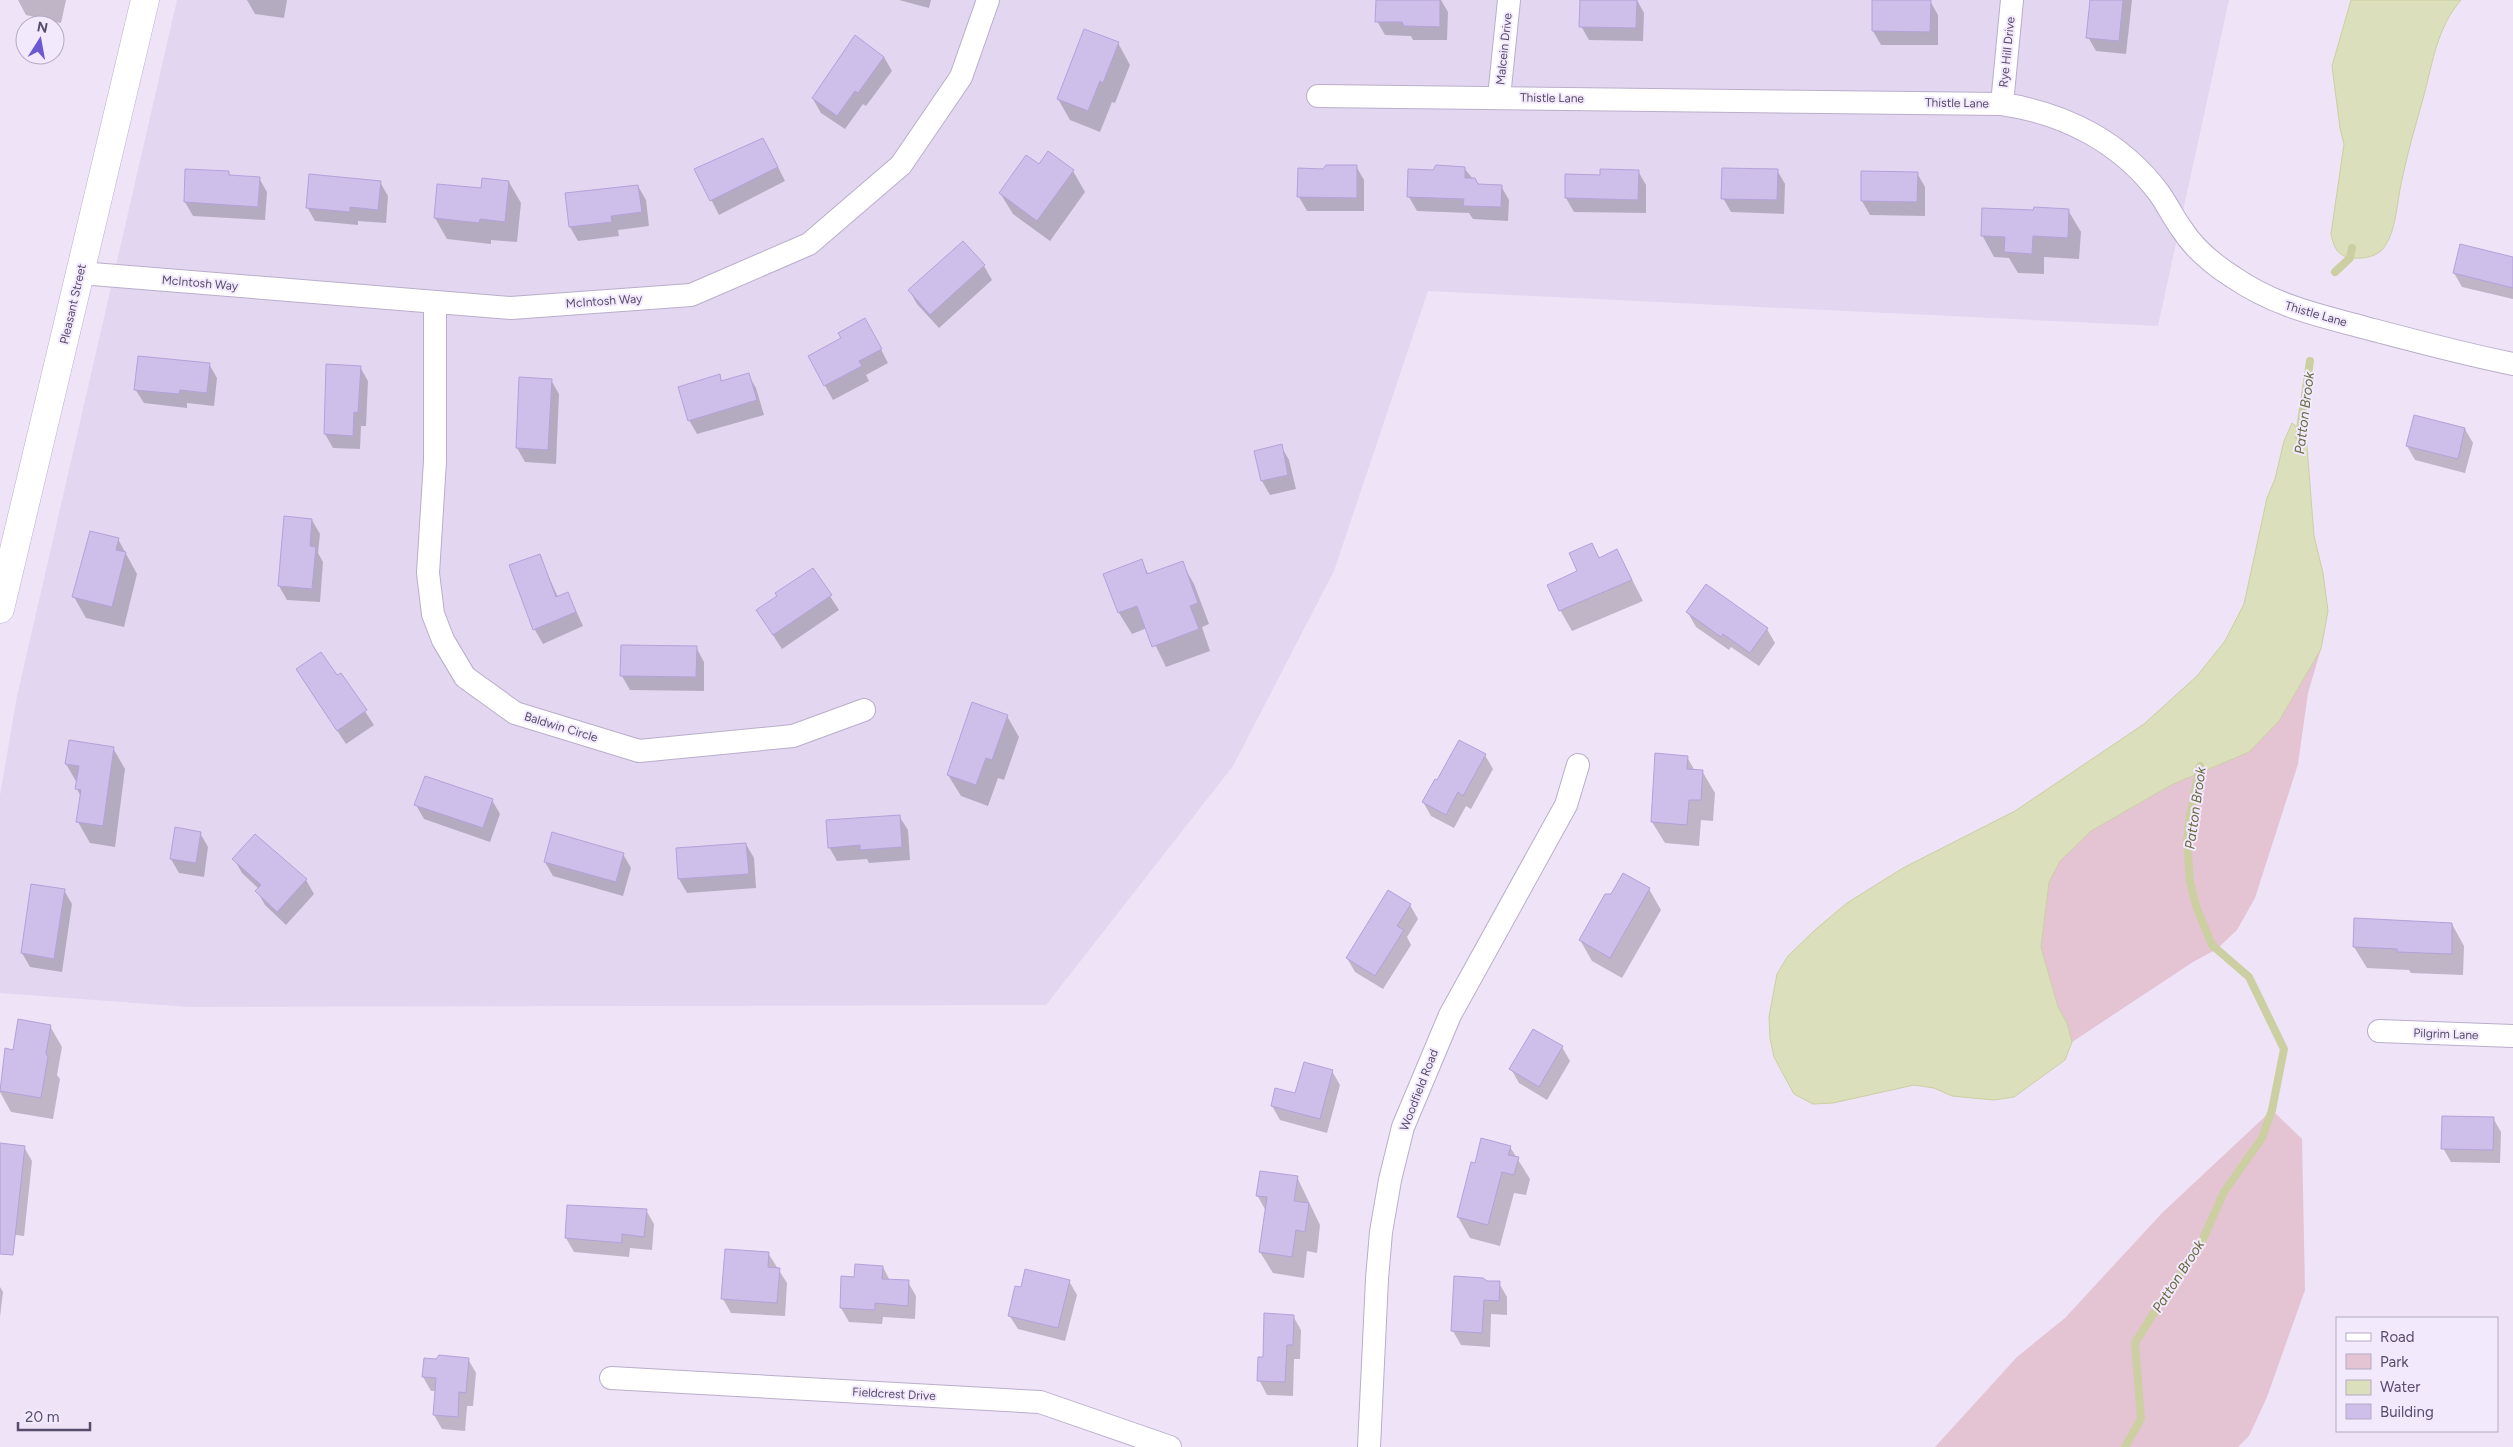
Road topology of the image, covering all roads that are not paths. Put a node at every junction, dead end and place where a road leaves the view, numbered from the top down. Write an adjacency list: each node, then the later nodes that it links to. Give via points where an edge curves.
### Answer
1 (145, 0): 8 (street, Pleasant Street)
2 (988, 0): 9 (street, McIntosh Way, via 961,77 901,165 809,244 690,295 511,308)
3 (1509, 0): 6 (street, Malcein Drive)
4 (2012, 0): 7 (street, Rye Hill Drive)
5 (1318, 96): 6 (street, Thistle Lane)
6 (1499, 97): 7 (street, Thistle Lane)
7 (2002, 104): 10 (street, Thistle Lane, via 2033,109 2104,140 2134,165 2205,256 2257,293 2288,307 2454,352)
8 (80, 273): 9 (street, McIntosh Way); 11 (street, Pleasant Street)
9 (435, 302): 12 (street, Baldwin Circle, via 435,461 428,573 433,614 443,640 464,677 515,713 639,751 793,736)
10 (2513, 364)
11 (0, 609)
12 (864, 710)
13 (1578, 765): 18 (street, Woodfield Road, via 1566,805 1450,1015 1403,1127 1390,1180 1377,1279)
14 (2379, 1031): 15 (street, Pilgrim Lane)
15 (2513, 1036)
16 (611, 1378): 17 (street, Fieldcrest Drive, via 1040,1402)
17 (1170, 1447)
18 (1369, 1447)

